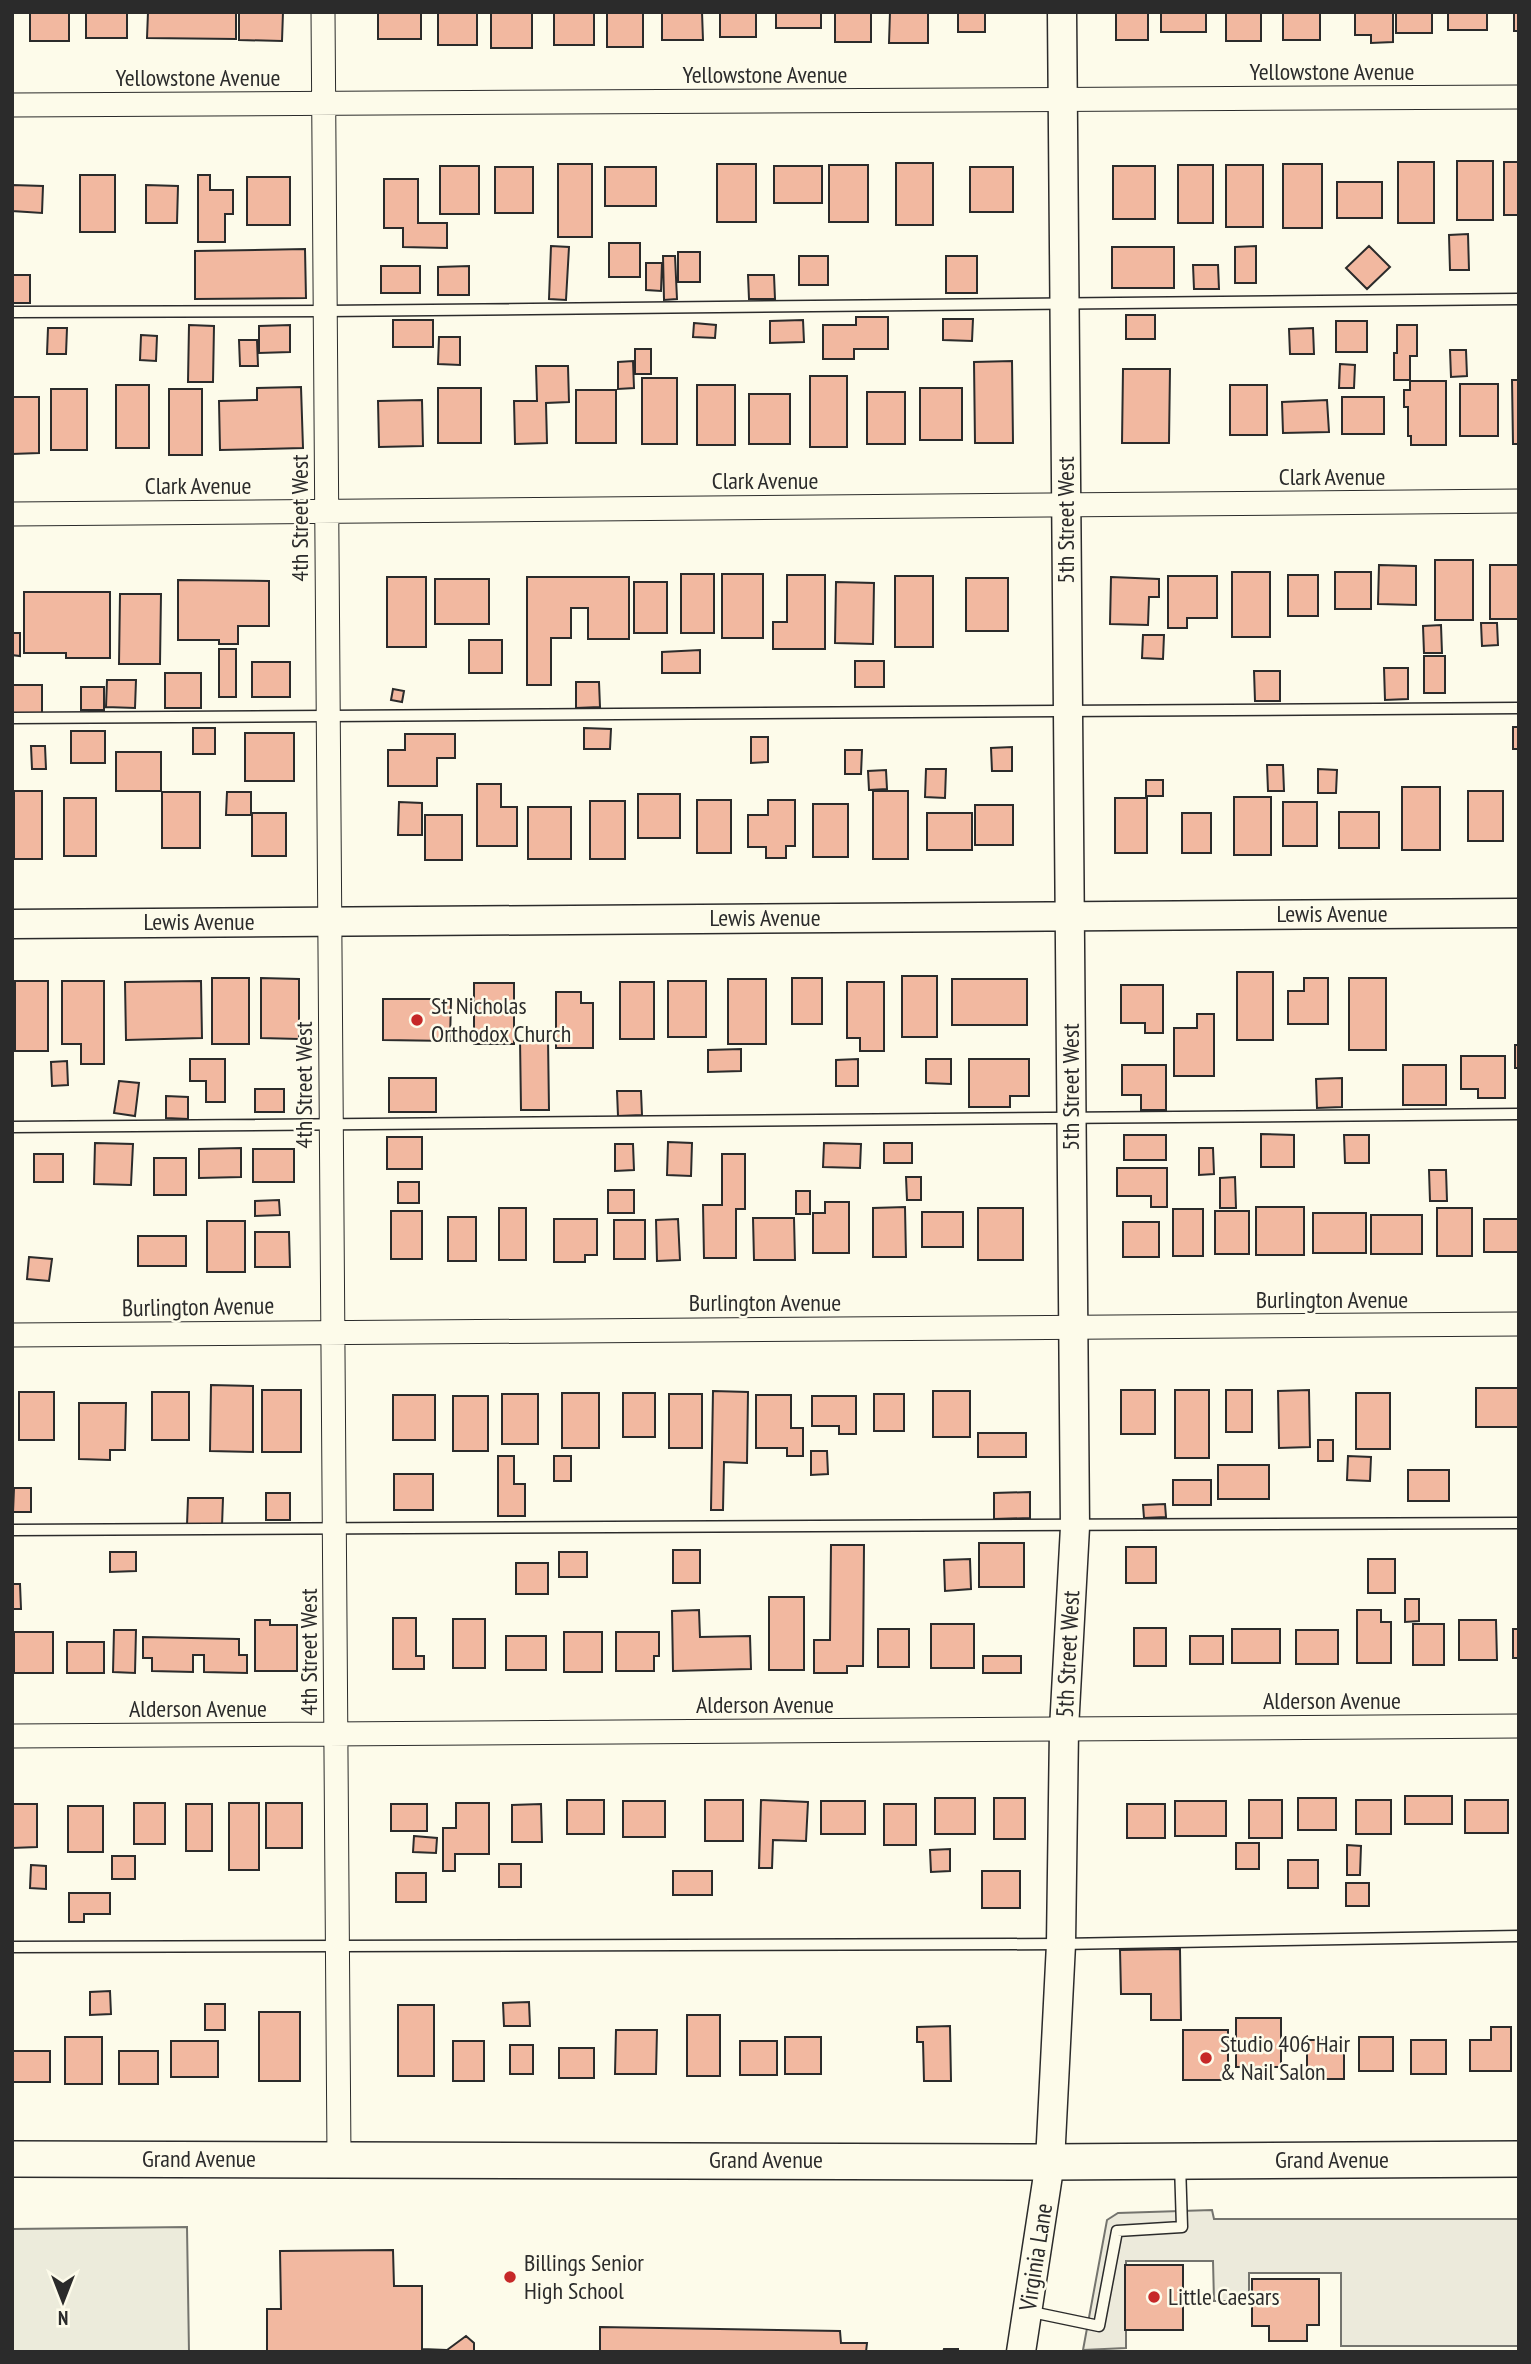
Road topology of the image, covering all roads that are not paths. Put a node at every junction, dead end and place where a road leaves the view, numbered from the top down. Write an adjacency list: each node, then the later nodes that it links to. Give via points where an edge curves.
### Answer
1 (323, 12): 5 (street, 4th Street West)
2 (1062, 12): 4 (street, 5th Street West)
3 (1519, 97): 4 (street, Yellowstone Avenue)
4 (1063, 100): 5 (street, Yellowstone Avenue); 8 (street, 5th Street West)
5 (323, 103): 6 (street, Yellowstone Avenue); 10 (street, 4th Street West)
6 (12, 105)
7 (1519, 299): 8 (lane)
8 (1064, 304): 10 (lane); 12 (street, 5th Street West)
9 (12, 312): 10 (lane)
10 (325, 312): 13 (street, 4th Street West)
11 (1519, 501): 12 (street, Clark Avenue)
12 (1066, 505): 13 (street, Clark Avenue); 16 (street, 5th Street West)
13 (326, 511): 14 (street, Clark Avenue); 17 (street, 4th Street West)
14 (12, 514)
15 (1519, 708): 16 (lane)
16 (1068, 710): 17 (lane); 20 (street, 5th Street West)
17 (328, 716): 18 (lane); 21 (street, 4th Street West)
18 (12, 718)
19 (1519, 913): 20 (street, Lewis Avenue)
20 (1070, 916): 21 (street, Lewis Avenue); 24 (street, 5th Street West)
21 (330, 921): 22 (street, Lewis Avenue); 25 (street, 4th Street West)
22 (12, 924)
23 (1519, 1114): 24 (lane)
24 (1071, 1118): 25 (lane); 28 (street, 5th Street West)
25 (331, 1124): 26 (lane); 29 (street, 4th Street West)
26 (12, 1127)
27 (1519, 1324): 28 (street, Burlington Avenue)
28 (1073, 1328): 29 (street, Burlington Avenue); 33 (street, 5th Street West)
29 (332, 1331): 30 (street, Burlington Avenue); 32 (street, 4th Street West)
30 (12, 1335)
31 (1519, 1523): 33 (lane)
32 (334, 1527): 33 (lane); 34 (lane); 37 (street, 4th Street West)
33 (1075, 1527): 36 (street, 5th Street West)
34 (12, 1530)
35 (1519, 1726): 36 (street, Alderson Avenue)
36 (1064, 1729): 37 (street, Alderson Avenue); 40 (street, 5th Street West)
37 (336, 1734): 38 (street, Alderson Avenue); 41 (street, 4th Street West)
38 (12, 1737)
39 (1519, 1936): 40 (lane)
40 (1061, 1944): 41 (lane); 47 (street, 5th Street West)
41 (337, 1945): 42 (lane); 43 (street, 4th Street West)
42 (12, 1947)
43 (339, 2158): 44 (main road, Grand Avenue); 47 (main road, Grand Avenue)
44 (12, 2159)
45 (1519, 2160): 46 (main road, Grand Avenue)
46 (1180, 2161): 47 (main road, Grand Avenue); 48 (lane, via 1182,2227 1117,2231 1099,2326)
47 (1050, 2162): 48 (street, Virginia Lane)
48 (1027, 2311): 49 (street, Virginia Lane)
49 (1021, 2352)

